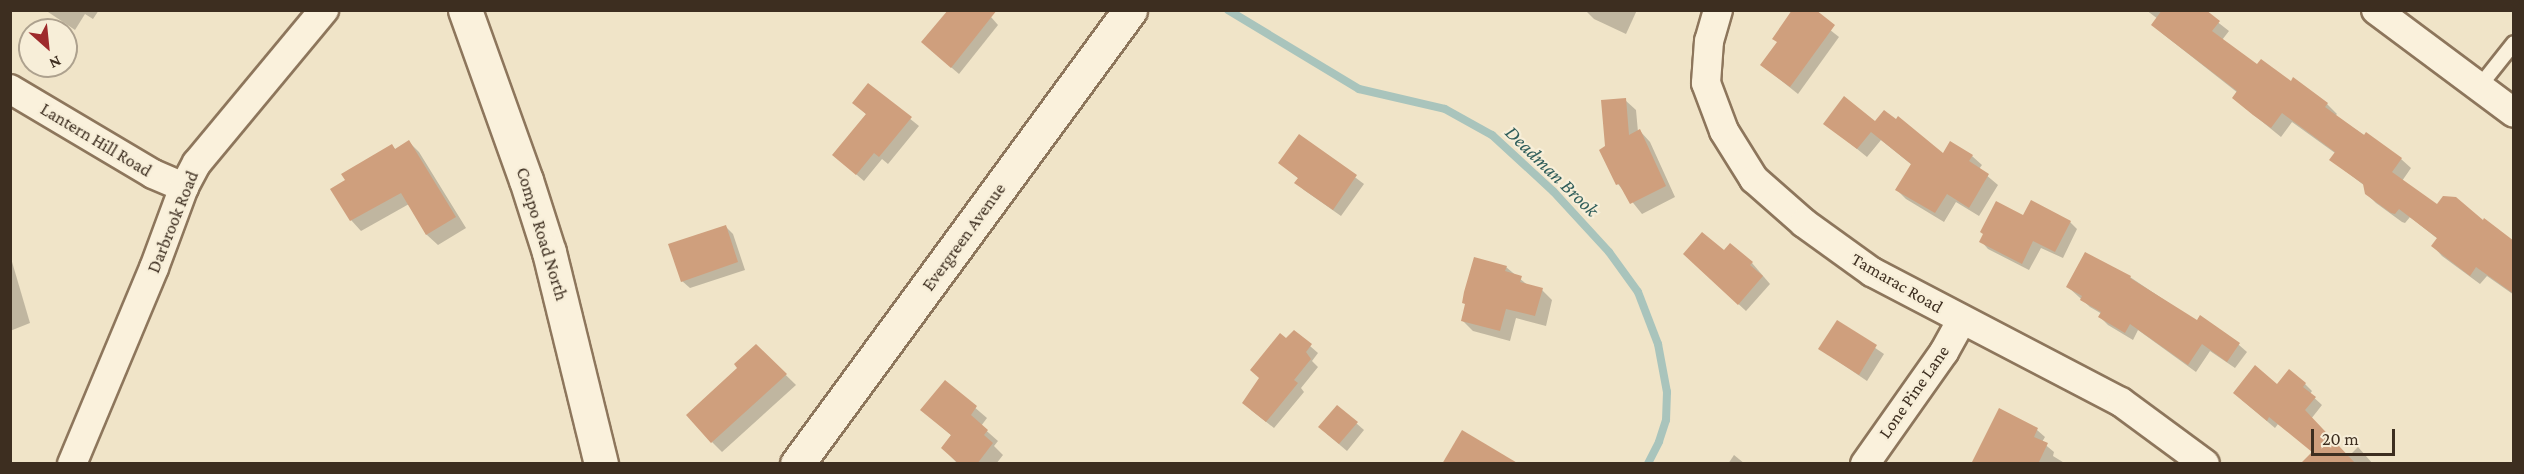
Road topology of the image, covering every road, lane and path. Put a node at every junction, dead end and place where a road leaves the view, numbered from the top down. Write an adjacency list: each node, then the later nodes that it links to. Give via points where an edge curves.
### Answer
1 (324, 10): 10 (street, Darbrook Road, via 197,163)
2 (465, 10): 13 (main road, Compo Road North, via 549,252)
3 (1130, 10): 14 (main road, Evergreen Avenue)
4 (1718, 10): 11 (street, Tamarac Road, via 1709,41 1706,83 1724,131 1754,179 1804,223 1872,272)
5 (2376, 10): 7 (street)
6 (2514, 44): 7 (lane)
7 (2479, 87): 9 (street)
8 (10, 89): 10 (street, Lantern Hill Road, via 153,174)
9 (2514, 113)
10 (184, 187): 12 (street, Darbrook Road)
11 (1962, 320): 15 (street, Lone Pine Lane); 16 (street, Tamarac Road, via 2121,402)
12 (72, 464)
13 (601, 464)
14 (797, 464)
15 (1865, 464)
16 (2205, 464)

